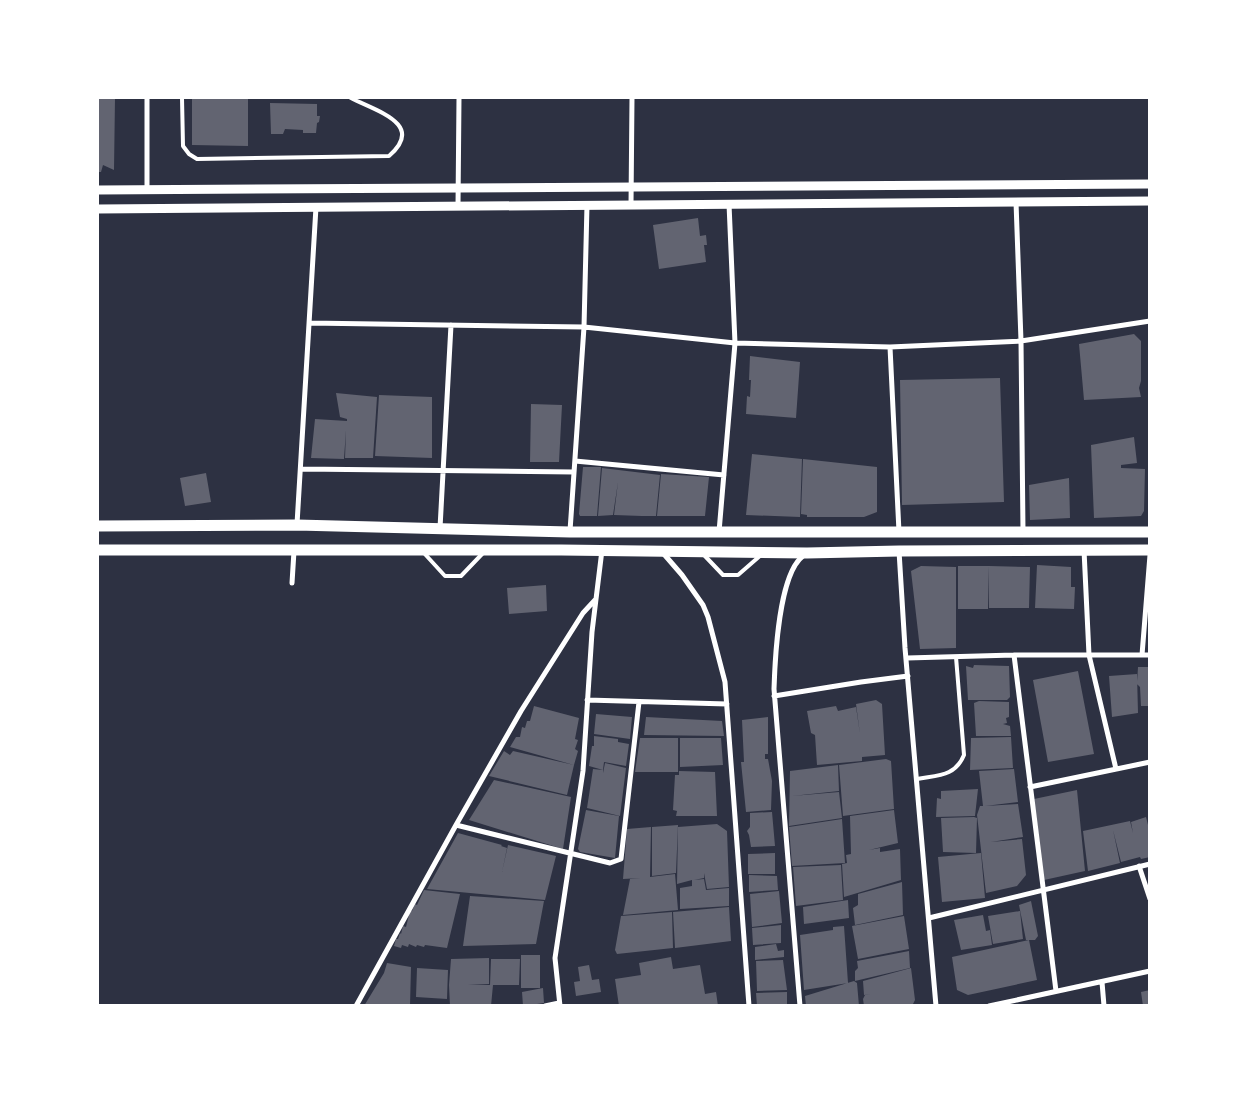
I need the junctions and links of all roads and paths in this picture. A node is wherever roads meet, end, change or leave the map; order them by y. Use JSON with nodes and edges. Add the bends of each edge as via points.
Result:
{"nodes":[{"id":1,"x":148,"y":98,"type":"edge"},
{"id":2,"x":182,"y":98,"type":"edge"},
{"id":3,"x":351,"y":98,"type":"edge"},
{"id":4,"x":459,"y":98,"type":"edge"},
{"id":5,"x":632,"y":98,"type":"edge"},
{"id":6,"x":1150,"y":184,"type":"edge"},
{"id":7,"x":631,"y":187,"type":"junction"},
{"id":8,"x":458,"y":188,"type":"junction"},
{"id":9,"x":98,"y":190,"type":"edge"},
{"id":10,"x":148,"y":190,"type":"junction"},
{"id":11,"x":1150,"y":201,"type":"edge"},
{"id":12,"x":1016,"y":202,"type":"junction"},
{"id":13,"x":729,"y":204,"type":"junction"},
{"id":14,"x":587,"y":205,"type":"junction"},
{"id":15,"x":631,"y":205,"type":"junction"},
{"id":16,"x":458,"y":206,"type":"junction"},
{"id":17,"x":316,"y":208,"type":"junction"},
{"id":18,"x":98,"y":209,"type":"edge"},
{"id":19,"x":1150,"y":321,"type":"edge"},
{"id":20,"x":309,"y":323,"type":"junction"},
{"id":21,"x":451,"y":325,"type":"junction"},
{"id":22,"x":584,"y":327,"type":"junction"},
{"id":23,"x":1021,"y":340,"type":"junction"},
{"id":24,"x":735,"y":343,"type":"junction"},
{"id":25,"x":890,"y":347,"type":"junction"},
{"id":26,"x":575,"y":460,"type":"junction"},
{"id":27,"x":300,"y":469,"type":"junction"},
{"id":28,"x":443,"y":470,"type":"junction"},
{"id":29,"x":574,"y":472,"type":"junction"},
{"id":30,"x":724,"y":475,"type":"junction"},
{"id":31,"x":297,"y":525,"type":"junction"},
{"id":32,"x":98,"y":526,"type":"edge"},
{"id":33,"x":442,"y":529,"type":"junction"},
{"id":34,"x":570,"y":532,"type":"junction"},
{"id":35,"x":719,"y":532,"type":"junction"},
{"id":36,"x":899,"y":532,"type":"junction"},
{"id":37,"x":1023,"y":532,"type":"junction"},
{"id":38,"x":1150,"y":532,"type":"edge"},
{"id":39,"x":98,"y":550,"type":"edge"},
{"id":40,"x":294,"y":550,"type":"junction"},
{"id":41,"x":422,"y":550,"type":"junction"},
{"id":42,"x":443,"y":550,"type":"junction"},
{"id":43,"x":485,"y":550,"type":"junction"},
{"id":44,"x":602,"y":550,"type":"junction"},
{"id":45,"x":1084,"y":550,"type":"junction"},
{"id":46,"x":1150,"y":550,"type":"edge"},
{"id":47,"x":661,"y":551,"type":"junction"},
{"id":48,"x":701,"y":551,"type":"junction"},
{"id":49,"x":900,"y":551,"type":"junction"},
{"id":50,"x":765,"y":552,"type":"junction"},
{"id":51,"x":807,"y":553,"type":"junction"},
{"id":52,"x":1150,"y":555,"type":"edge"},
{"id":53,"x":292,"y":583,"type":"dead end"},
{"id":54,"x":595,"y":600,"type":"junction"},
{"id":55,"x":1014,"y":655,"type":"junction"},
{"id":56,"x":1089,"y":655,"type":"junction"},
{"id":57,"x":1142,"y":655,"type":"junction"},
{"id":58,"x":1150,"y":655,"type":"edge"},
{"id":59,"x":956,"y":657,"type":"junction"},
{"id":60,"x":907,"y":658,"type":"junction"},
{"id":61,"x":908,"y":676,"type":"junction"},
{"id":62,"x":774,"y":696,"type":"junction"},
{"id":63,"x":587,"y":700,"type":"junction"},
{"id":64,"x":640,"y":702,"type":"junction"},
{"id":65,"x":727,"y":704,"type":"junction"},
{"id":66,"x":1150,"y":762,"type":"edge"},
{"id":67,"x":1116,"y":769,"type":"junction"},
{"id":68,"x":917,"y":779,"type":"junction"},
{"id":69,"x":1030,"y":788,"type":"junction"},
{"id":70,"x":456,"y":825,"type":"junction"},
{"id":71,"x":570,"y":853,"type":"junction"},
{"id":72,"x":1150,"y":864,"type":"edge"},
{"id":73,"x":1139,"y":866,"type":"junction"},
{"id":74,"x":1043,"y":889,"type":"junction"},
{"id":75,"x":1150,"y":898,"type":"edge"},
{"id":76,"x":929,"y":918,"type":"junction"},
{"id":77,"x":1150,"y":971,"type":"edge"},
{"id":78,"x":1102,"y":982,"type":"junction"},
{"id":79,"x":1056,"y":991,"type":"junction"},
{"id":80,"x":559,"y":1004,"type":"edge"},
{"id":81,"x":356,"y":1006,"type":"edge"},
{"id":82,"x":545,"y":1006,"type":"edge"},
{"id":83,"x":749,"y":1006,"type":"edge"},
{"id":84,"x":800,"y":1006,"type":"edge"},
{"id":85,"x":936,"y":1006,"type":"edge"},
{"id":86,"x":989,"y":1006,"type":"edge"},
{"id":87,"x":1104,"y":1006,"type":"edge"}],
"edges":[{"from":1,"to":10,"type":"street"},
{"from":2,"to":3,"type":"lane","via":[[183,146],[197,159],[388,156],[403,138],[402,128],[395,120]]},
{"from":4,"to":8,"type":"street"},
{"from":5,"to":7,"type":"street"},
{"from":6,"to":7,"type":"street"},
{"from":7,"to":8,"type":"street"},
{"from":7,"to":15,"type":"street"},
{"from":8,"to":10,"type":"street"},
{"from":8,"to":16,"type":"street"},
{"from":9,"to":10,"type":"street"},
{"from":11,"to":12,"type":"street"},
{"from":12,"to":13,"type":"street"},
{"from":12,"to":23,"type":"street"},
{"from":13,"to":15,"type":"street"},
{"from":13,"to":24,"type":"street"},
{"from":14,"to":15,"type":"street"},
{"from":14,"to":16,"type":"street"},
{"from":14,"to":22,"type":"street"},
{"from":16,"to":17,"type":"street"},
{"from":17,"to":18,"type":"street"},
{"from":17,"to":20,"type":"street"},
{"from":19,"to":23,"type":"street"},
{"from":20,"to":21,"type":"street"},
{"from":20,"to":27,"type":"street"},
{"from":21,"to":22,"type":"street"},
{"from":21,"to":28,"type":"street"},
{"from":22,"to":24,"type":"street"},
{"from":22,"to":26,"type":"street"},
{"from":23,"to":25,"type":"street"},
{"from":23,"to":37,"type":"street"},
{"from":24,"to":25,"type":"street"},
{"from":24,"to":30,"type":"street"},
{"from":25,"to":36,"type":"street"},
{"from":26,"to":29,"type":"street"},
{"from":26,"to":30,"type":"street"},
{"from":27,"to":28,"type":"street"},
{"from":27,"to":31,"type":"street"},
{"from":28,"to":29,"type":"street"},
{"from":28,"to":33,"type":"street"},
{"from":29,"to":34,"type":"street"},
{"from":30,"to":35,"type":"street"},
{"from":31,"to":32,"type":"main road"},
{"from":31,"to":33,"type":"main road"},
{"from":33,"to":34,"type":"main road"},
{"from":33,"to":42,"type":"main road"},
{"from":34,"to":35,"type":"main road"},
{"from":35,"to":36,"type":"main road"},
{"from":36,"to":37,"type":"main road"},
{"from":37,"to":38,"type":"main road"},
{"from":39,"to":40,"type":"main road"},
{"from":40,"to":41,"type":"main road"},
{"from":40,"to":53,"type":"street"},
{"from":41,"to":42,"type":"main road"},
{"from":41,"to":43,"type":"lane","via":[[445,576],[461,576]]},
{"from":42,"to":43,"type":"main road"},
{"from":43,"to":44,"type":"main road"},
{"from":44,"to":47,"type":"main road"},
{"from":44,"to":54,"type":"street"},
{"from":45,"to":46,"type":"main road"},
{"from":45,"to":49,"type":"main road"},
{"from":45,"to":56,"type":"street"},
{"from":47,"to":48,"type":"main road"},
{"from":47,"to":65,"type":"street","via":[[703,605],[725,682]]},
{"from":48,"to":50,"type":"main road"},
{"from":48,"to":50,"type":"lane","via":[[723,576],[738,575]]},
{"from":49,"to":51,"type":"main road"},
{"from":49,"to":60,"type":"street"},
{"from":50,"to":51,"type":"main road"},
{"from":51,"to":62,"type":"street","via":[[797,561],[784,596],[775,660]]},
{"from":52,"to":57,"type":"street"},
{"from":54,"to":63,"type":"street"},
{"from":54,"to":70,"type":"street","via":[[583,613],[521,712]]},
{"from":55,"to":56,"type":"street"},
{"from":55,"to":59,"type":"street"},
{"from":55,"to":69,"type":"street"},
{"from":56,"to":57,"type":"street"},
{"from":56,"to":67,"type":"street"},
{"from":57,"to":58,"type":"street"},
{"from":59,"to":60,"type":"street"},
{"from":59,"to":68,"type":"lane","via":[[964,755],[952,772]]},
{"from":60,"to":61,"type":"street"},
{"from":61,"to":62,"type":"street"},
{"from":61,"to":68,"type":"street"},
{"from":62,"to":84,"type":"street"},
{"from":63,"to":64,"type":"street"},
{"from":63,"to":71,"type":"street","via":[[584,771]]},
{"from":64,"to":65,"type":"street"},
{"from":64,"to":71,"type":"street","via":[[621,859],[610,863]]},
{"from":65,"to":83,"type":"street"},
{"from":66,"to":67,"type":"street"},
{"from":67,"to":69,"type":"street"},
{"from":68,"to":76,"type":"street"},
{"from":69,"to":74,"type":"street"},
{"from":70,"to":71,"type":"street"},
{"from":70,"to":81,"type":"street"},
{"from":71,"to":80,"type":"street","via":[[555,958]]},
{"from":72,"to":73,"type":"street"},
{"from":73,"to":74,"type":"street"},
{"from":73,"to":75,"type":"street"},
{"from":74,"to":76,"type":"street"},
{"from":74,"to":79,"type":"street"},
{"from":76,"to":85,"type":"street"},
{"from":77,"to":78,"type":"street"},
{"from":78,"to":79,"type":"street"},
{"from":78,"to":87,"type":"street"},
{"from":79,"to":86,"type":"street"},
{"from":80,"to":82,"type":"street"}]}
